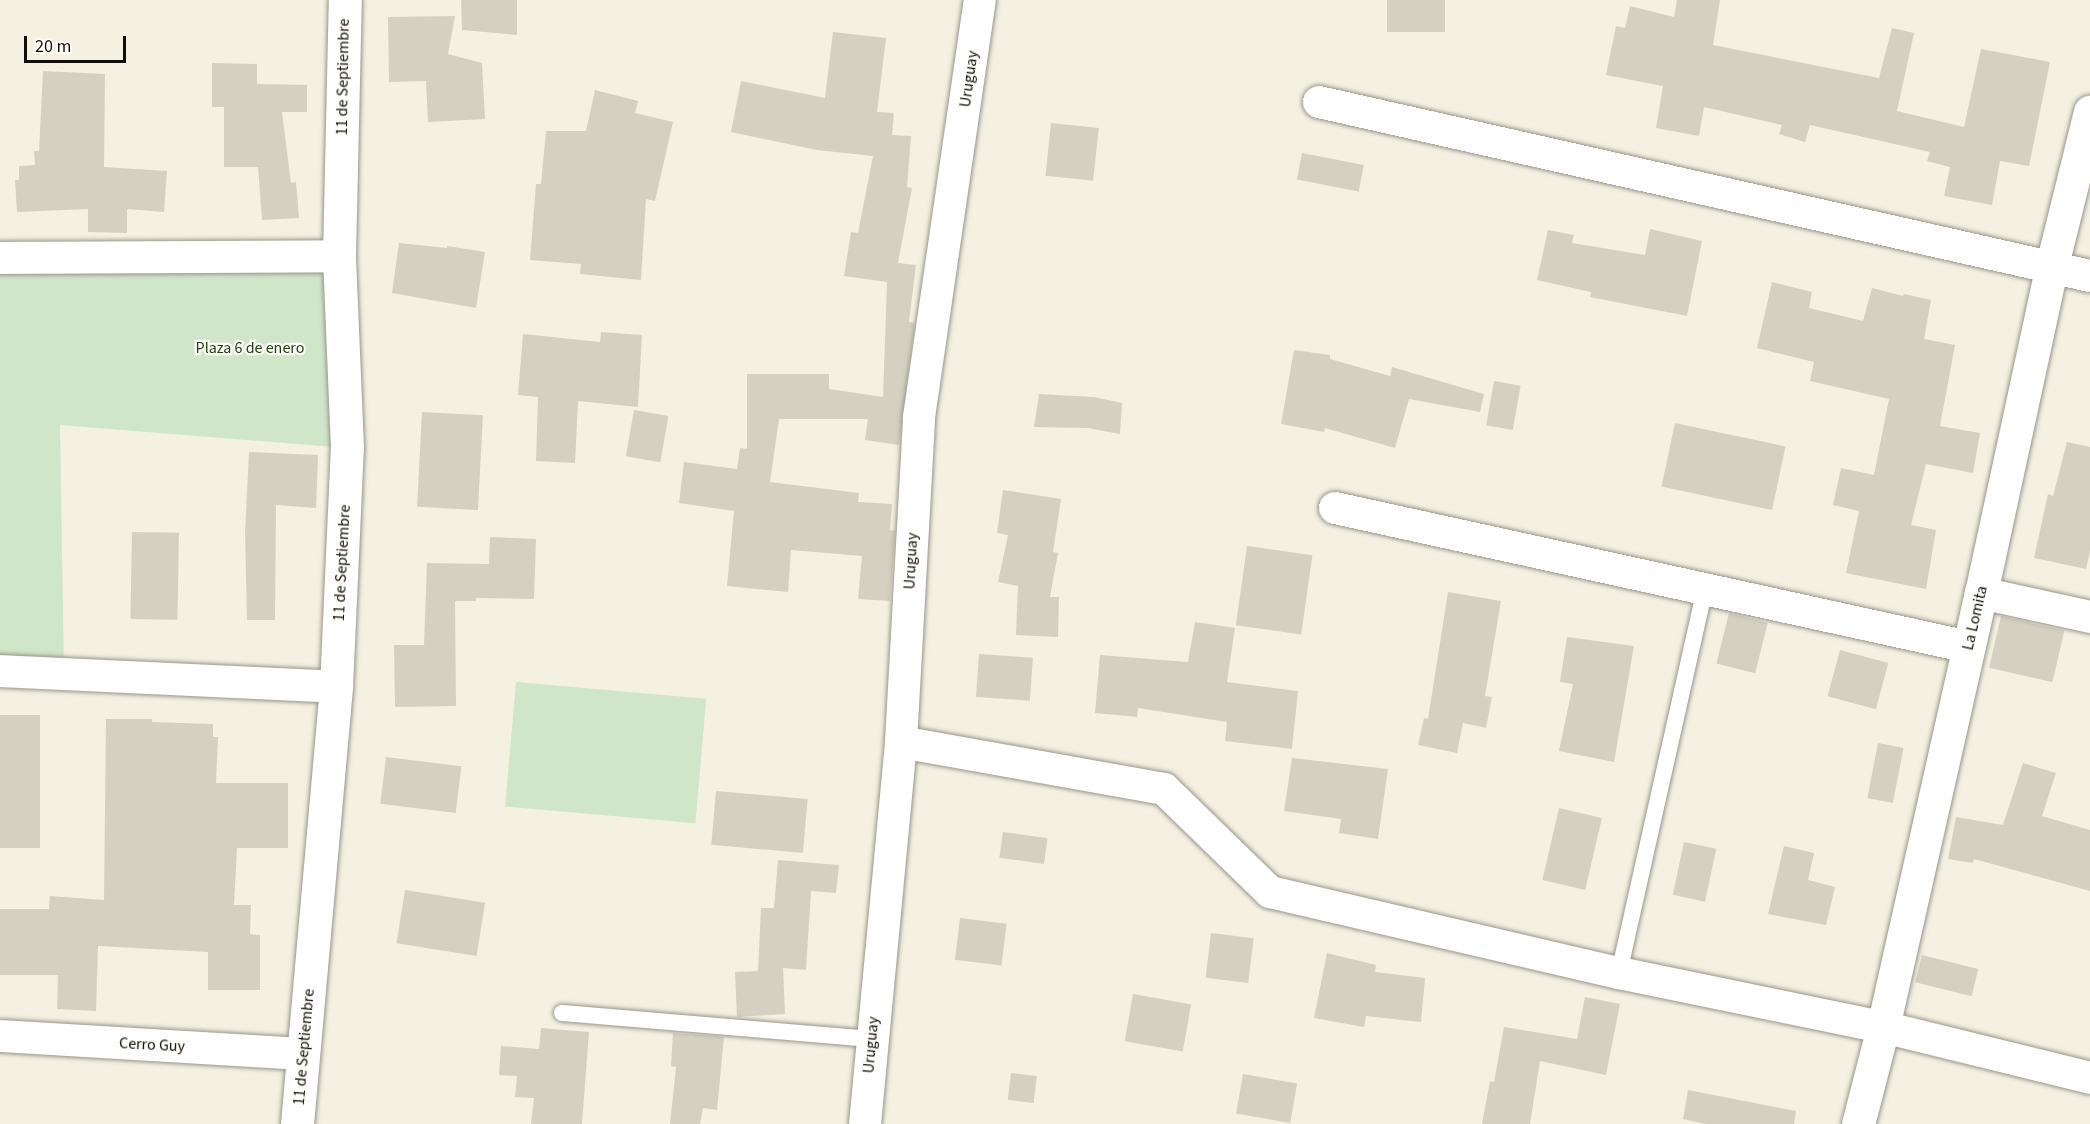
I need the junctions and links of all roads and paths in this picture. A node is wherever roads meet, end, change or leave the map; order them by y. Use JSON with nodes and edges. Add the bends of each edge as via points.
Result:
{"nodes":[{"id":1,"x":345,"y":0,"type":"edge"},
{"id":2,"x":980,"y":0,"type":"edge"},
{"id":3,"x":1319,"y":102,"type":"dead end"},
{"id":4,"x":2090,"y":112,"type":"edge"},
{"id":5,"x":339,"y":256,"type":"junction"},
{"id":6,"x":0,"y":258,"type":"edge"},
{"id":7,"x":2052,"y":265,"type":"junction"},
{"id":8,"x":2090,"y":276,"type":"edge"},
{"id":9,"x":1335,"y":508,"type":"dead end"},
{"id":10,"x":1706,"y":588,"type":"junction"},
{"id":11,"x":1981,"y":593,"type":"junction"},
{"id":12,"x":2090,"y":617,"type":"edge"},
{"id":13,"x":1969,"y":646,"type":"junction"},
{"id":14,"x":0,"y":671,"type":"edge"},
{"id":15,"x":336,"y":687,"type":"junction"},
{"id":16,"x":901,"y":742,"type":"junction"},
{"id":17,"x":1619,"y":973,"type":"junction"},
{"id":18,"x":562,"y":1013,"type":"dead end"},
{"id":19,"x":1883,"y":1027,"type":"junction"},
{"id":20,"x":0,"y":1036,"type":"edge"},
{"id":21,"x":872,"y":1039,"type":"junction"},
{"id":22,"x":303,"y":1054,"type":"junction"},
{"id":23,"x":2090,"y":1078,"type":"edge"},
{"id":24,"x":297,"y":1124,"type":"edge"},
{"id":25,"x":865,"y":1124,"type":"edge"},
{"id":26,"x":1858,"y":1124,"type":"edge"}],
"edges":[{"from":1,"to":5,"type":"main road","name":"11 de Septiembre"},
{"from":2,"to":16,"type":"street","name":"Uruguay","via":[[920,417]]},
{"from":3,"to":7,"type":"street"},
{"from":4,"to":7,"type":"main road","name":"La Lomita"},
{"from":5,"to":6,"type":"street"},
{"from":5,"to":15,"type":"main road","name":"11 de Septiembre","via":[[347,448]]},
{"from":7,"to":8,"type":"street"},
{"from":7,"to":11,"type":"main road","name":"La Lomita"},
{"from":9,"to":10,"type":"street"},
{"from":10,"to":13,"type":"street"},
{"from":10,"to":17,"type":"lane"},
{"from":11,"to":12,"type":"street"},
{"from":11,"to":13,"type":"main road","name":"La Lomita"},
{"from":13,"to":19,"type":"main road","name":"La Lomita"},
{"from":14,"to":15,"type":"street"},
{"from":15,"to":22,"type":"main road","name":"11 de Septiembre"},
{"from":16,"to":17,"type":"street","via":[[1164,789],[1270,892]]},
{"from":16,"to":21,"type":"street","name":"Uruguay"},
{"from":17,"to":19,"type":"street"},
{"from":18,"to":21,"type":"lane"},
{"from":19,"to":23,"type":"street"},
{"from":19,"to":26,"type":"main road","name":"La Lomita"},
{"from":20,"to":22,"type":"street","name":"Cerro Guy"},
{"from":21,"to":25,"type":"street","name":"Uruguay"},
{"from":22,"to":24,"type":"main road","name":"11 de Septiembre"}]}
